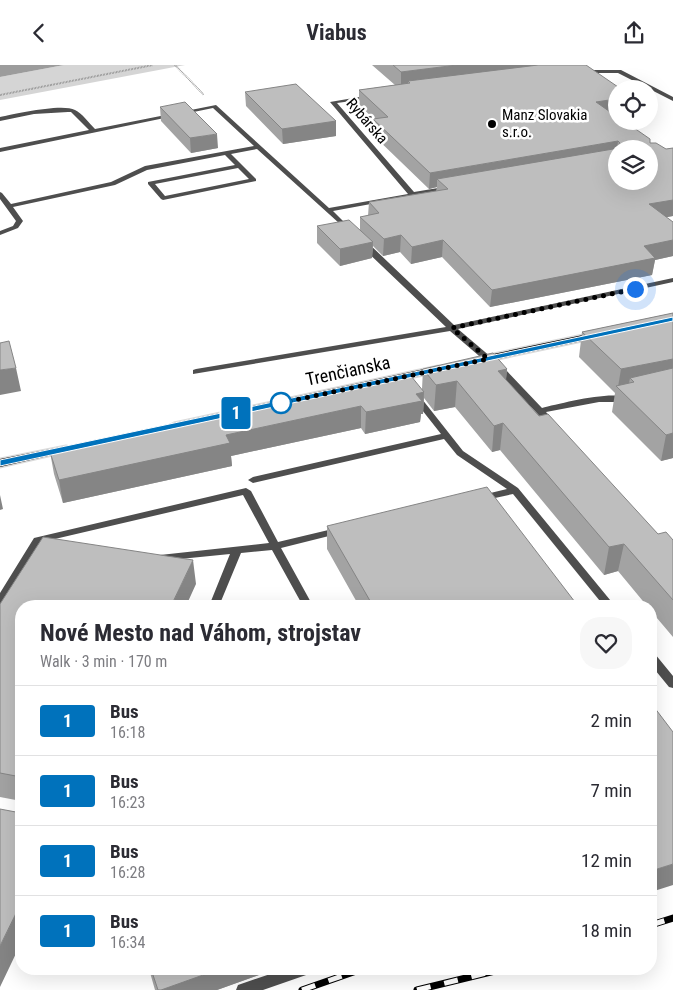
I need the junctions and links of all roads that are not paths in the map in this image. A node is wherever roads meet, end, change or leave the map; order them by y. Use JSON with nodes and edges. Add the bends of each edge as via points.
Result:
{"nodes":[{"id":1,"x":572,"y":72,"type":"edge"},
{"id":2,"x":380,"y":96,"type":"edge"},
{"id":3,"x":673,"y":99,"type":"edge"},
{"id":4,"x":0,"y":119,"type":"edge"},
{"id":5,"x":94,"y":131,"type":"junction"},
{"id":6,"x":259,"y":147,"type":"junction"},
{"id":7,"x":0,"y":150,"type":"edge"},
{"id":8,"x":226,"y":153,"type":"junction"},
{"id":9,"x":239,"y":166,"type":"junction"},
{"id":10,"x":461,"y":186,"type":"edge"},
{"id":11,"x":0,"y":194,"type":"edge"},
{"id":12,"x":412,"y":194,"type":"junction"},
{"id":13,"x":9,"y":206,"type":"junction"},
{"id":14,"x":328,"y":210,"type":"junction"},
{"id":15,"x":0,"y":233,"type":"edge"},
{"id":16,"x":673,"y":280,"type":"edge"},
{"id":17,"x":452,"y":328,"type":"junction"},
{"id":18,"x":605,"y":333,"type":"edge"},
{"id":19,"x":488,"y":359,"type":"junction"},
{"id":20,"x":468,"y":363,"type":"edge"},
{"id":21,"x":449,"y":367,"type":"edge"},
{"id":22,"x":196,"y":371,"type":"dead end"},
{"id":23,"x":400,"y":377,"type":"junction"},
{"id":24,"x":638,"y":396,"type":"edge"},
{"id":25,"x":540,"y":411,"type":"junction"},
{"id":26,"x":162,"y":428,"type":"edge"},
{"id":27,"x":559,"y":432,"type":"edge"},
{"id":28,"x":446,"y":436,"type":"junction"},
{"id":29,"x":76,"y":447,"type":"edge"},
{"id":30,"x":0,"y":463,"type":"edge"},
{"id":31,"x":253,"y":480,"type":"dead end"},
{"id":32,"x":515,"y":490,"type":"junction"},
{"id":33,"x":467,"y":501,"type":"edge"},
{"id":34,"x":352,"y":528,"type":"edge"},
{"id":35,"x":275,"y":545,"type":"junction"},
{"id":36,"x":237,"y":550,"type":"junction"},
{"id":37,"x":152,"y":559,"type":"edge"},
{"id":38,"x":216,"y":600,"type":"edge"},
{"id":39,"x":305,"y":600,"type":"edge"},
{"id":40,"x":605,"y":600,"type":"edge"},
{"id":41,"x":0,"y":602,"type":"edge"},
{"id":42,"x":657,"y":664,"type":"edge"},
{"id":43,"x":673,"y":684,"type":"edge"},
{"id":44,"x":287,"y":975,"type":"edge"},
{"id":45,"x":243,"y":990,"type":"edge"}],
"edges":[{"from":1,"to":3,"type":"lane","via":[[619,71]]},
{"from":2,"to":12,"type":"lane","name":"Rybárska","via":[[333,102]]},
{"from":4,"to":5,"type":"lane","via":[[68,110]]},
{"from":5,"to":6,"type":"lane","via":[[214,106]]},
{"from":5,"to":7,"type":"lane"},
{"from":6,"to":8,"type":"lane"},
{"from":6,"to":14,"type":"lane"},
{"from":8,"to":9,"type":"lane"},
{"from":8,"to":13,"type":"lane","via":[[145,168],[113,184]]},
{"from":9,"to":9,"type":"lane","via":[[254,180],[163,198],[150,183]]},
{"from":10,"to":12,"type":"lane"},
{"from":11,"to":13,"type":"lane"},
{"from":12,"to":14,"type":"lane"},
{"from":13,"to":15,"type":"lane","via":[[20,224]]},
{"from":14,"to":17,"type":"lane"},
{"from":16,"to":17,"type":"lane"},
{"from":17,"to":19,"type":"lane"},
{"from":17,"to":22,"type":"lane"},
{"from":18,"to":19,"type":"main road"},
{"from":19,"to":20,"type":"main road"},
{"from":19,"to":25,"type":"lane"},
{"from":21,"to":23,"type":"main road","name":"Trenčianska"},
{"from":23,"to":26,"type":"main road","name":"Trenčianska"},
{"from":23,"to":28,"type":"lane"},
{"from":24,"to":25,"type":"lane","via":[[620,400],[599,399]]},
{"from":25,"to":27,"type":"lane"},
{"from":28,"to":31,"type":"lane"},
{"from":28,"to":32,"type":"lane","via":[[460,453]]},
{"from":29,"to":30,"type":"main road"},
{"from":32,"to":33,"type":"lane"},
{"from":32,"to":40,"type":"lane"},
{"from":34,"to":35,"type":"lane"},
{"from":35,"to":36,"type":"lane"},
{"from":35,"to":39,"type":"lane"},
{"from":35,"to":41,"type":"lane","via":[[246,491],[38,540]]},
{"from":36,"to":37,"type":"lane"},
{"from":36,"to":38,"type":"lane"},
{"from":42,"to":43,"type":"lane"},
{"from":44,"to":45,"type":"lane"}]}
